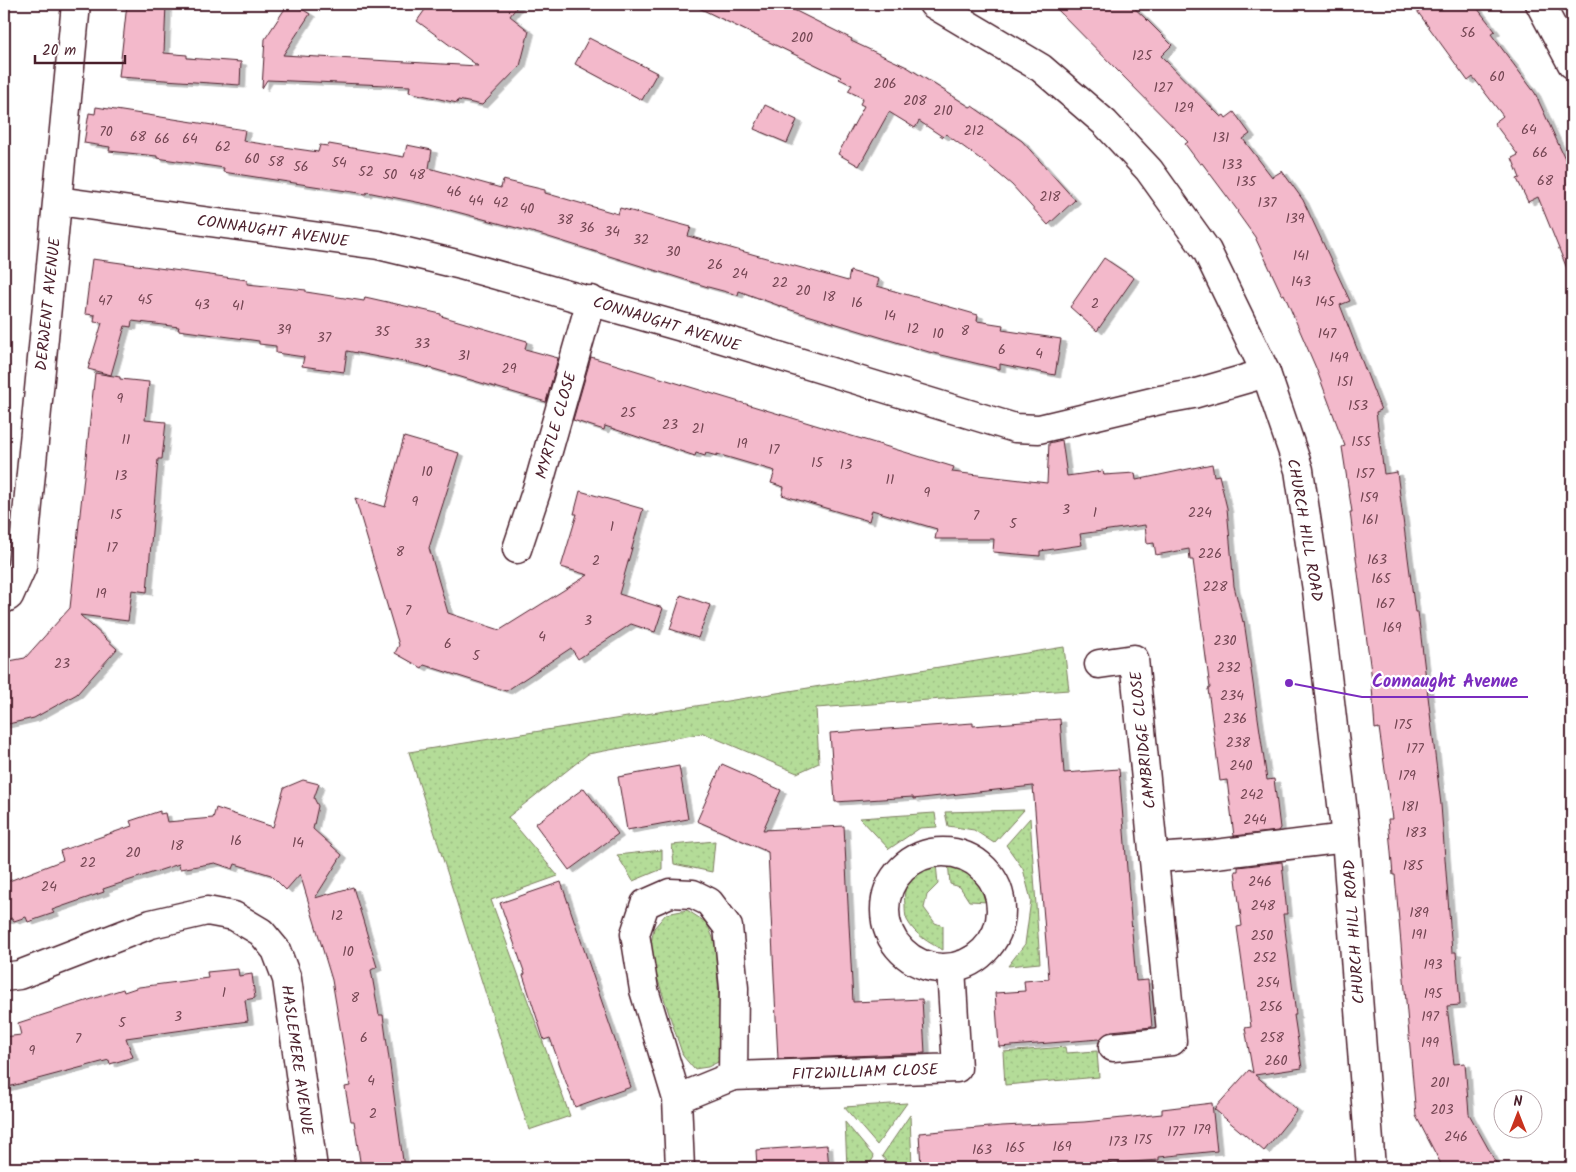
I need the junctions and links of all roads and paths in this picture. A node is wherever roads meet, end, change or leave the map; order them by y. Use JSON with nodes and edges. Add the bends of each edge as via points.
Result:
{"nodes":[{"id":1,"x":76,"y":4,"type":"edge"},
{"id":2,"x":933,"y":4,"type":"edge"},
{"id":3,"x":1540,"y":4,"type":"edge"},
{"id":4,"x":1572,"y":64,"type":"edge"},
{"id":5,"x":58,"y":201,"type":"junction"},
{"id":6,"x":591,"y":300,"type":"junction"},
{"id":7,"x":1266,"y":373,"type":"junction"},
{"id":8,"x":517,"y":549,"type":"dead end"},
{"id":9,"x":4,"y":599,"type":"edge"},
{"id":10,"x":1099,"y":664,"type":"dead end"},
{"id":11,"x":1346,"y":838,"type":"junction"},
{"id":12,"x":1154,"y":858,"type":"junction"},
{"id":13,"x":951,"y":968,"type":"junction"},
{"id":14,"x":4,"y":977,"type":"edge"},
{"id":15,"x":1112,"y":1047,"type":"dead end"},
{"id":16,"x":733,"y":1076,"type":"junction"},
{"id":17,"x":677,"y":1100,"type":"junction"},
{"id":18,"x":313,"y":1168,"type":"edge"},
{"id":19,"x":680,"y":1168,"type":"edge"},
{"id":20,"x":1371,"y":1168,"type":"edge"}],
"edges":[{"from":1,"to":5,"type":"street","name":"DERWENT AVENUE"},
{"from":2,"to":7,"type":"street","name":"CHURCH HILL ROAD","via":[[1041,68],[1105,123],[1149,170],[1207,251]]},
{"from":3,"to":4,"type":"street"},
{"from":5,"to":6,"type":"street","name":"CONNAUGHT AVENUE","via":[[378,245]]},
{"from":5,"to":9,"type":"street","name":"DERWENT AVENUE","via":[[22,567],[9,596]]},
{"from":6,"to":7,"type":"street","name":"CONNAUGHT AVENUE","via":[[1015,428],[1039,429],[1193,394]]},
{"from":6,"to":8,"type":"street","name":"MYRTLE CLOSE"},
{"from":7,"to":11,"type":"street","name":"CHURCH HILL ROAD","via":[[1299,470],[1320,608]]},
{"from":10,"to":12,"type":"street","name":"CAMBRIDGE CLOSE","via":[[1134,659]]},
{"from":11,"to":12,"type":"street"},
{"from":11,"to":20,"type":"street","name":"CHURCH HILL ROAD"},
{"from":12,"to":15,"type":"street","name":"CAMBRIDGE CLOSE","via":[[1172,1041]]},
{"from":13,"to":13,"type":"street","via":[[970,961],[993,939],[1001,916],[1000,896],[991,876],[979,863],[963,855],[932,852],[913,860],[900,871],[889,888],[886,923],[894,942],[916,961],[935,968]]},
{"from":13,"to":16,"type":"street","name":"FITZWILLIAM CLOSE","via":[[957,1068]]},
{"from":14,"to":18,"type":"street","name":"HASLEMERE AVENUE","via":[[20,975],[151,924],[207,911],[234,916],[261,932],[276,950],[287,979]]},
{"from":16,"to":17,"type":"street"},
{"from":16,"to":17,"type":"street","via":[[734,988],[728,927],[708,902],[693,894],[670,893],[645,904],[634,934],[644,990]]},
{"from":17,"to":19,"type":"street"}]}
